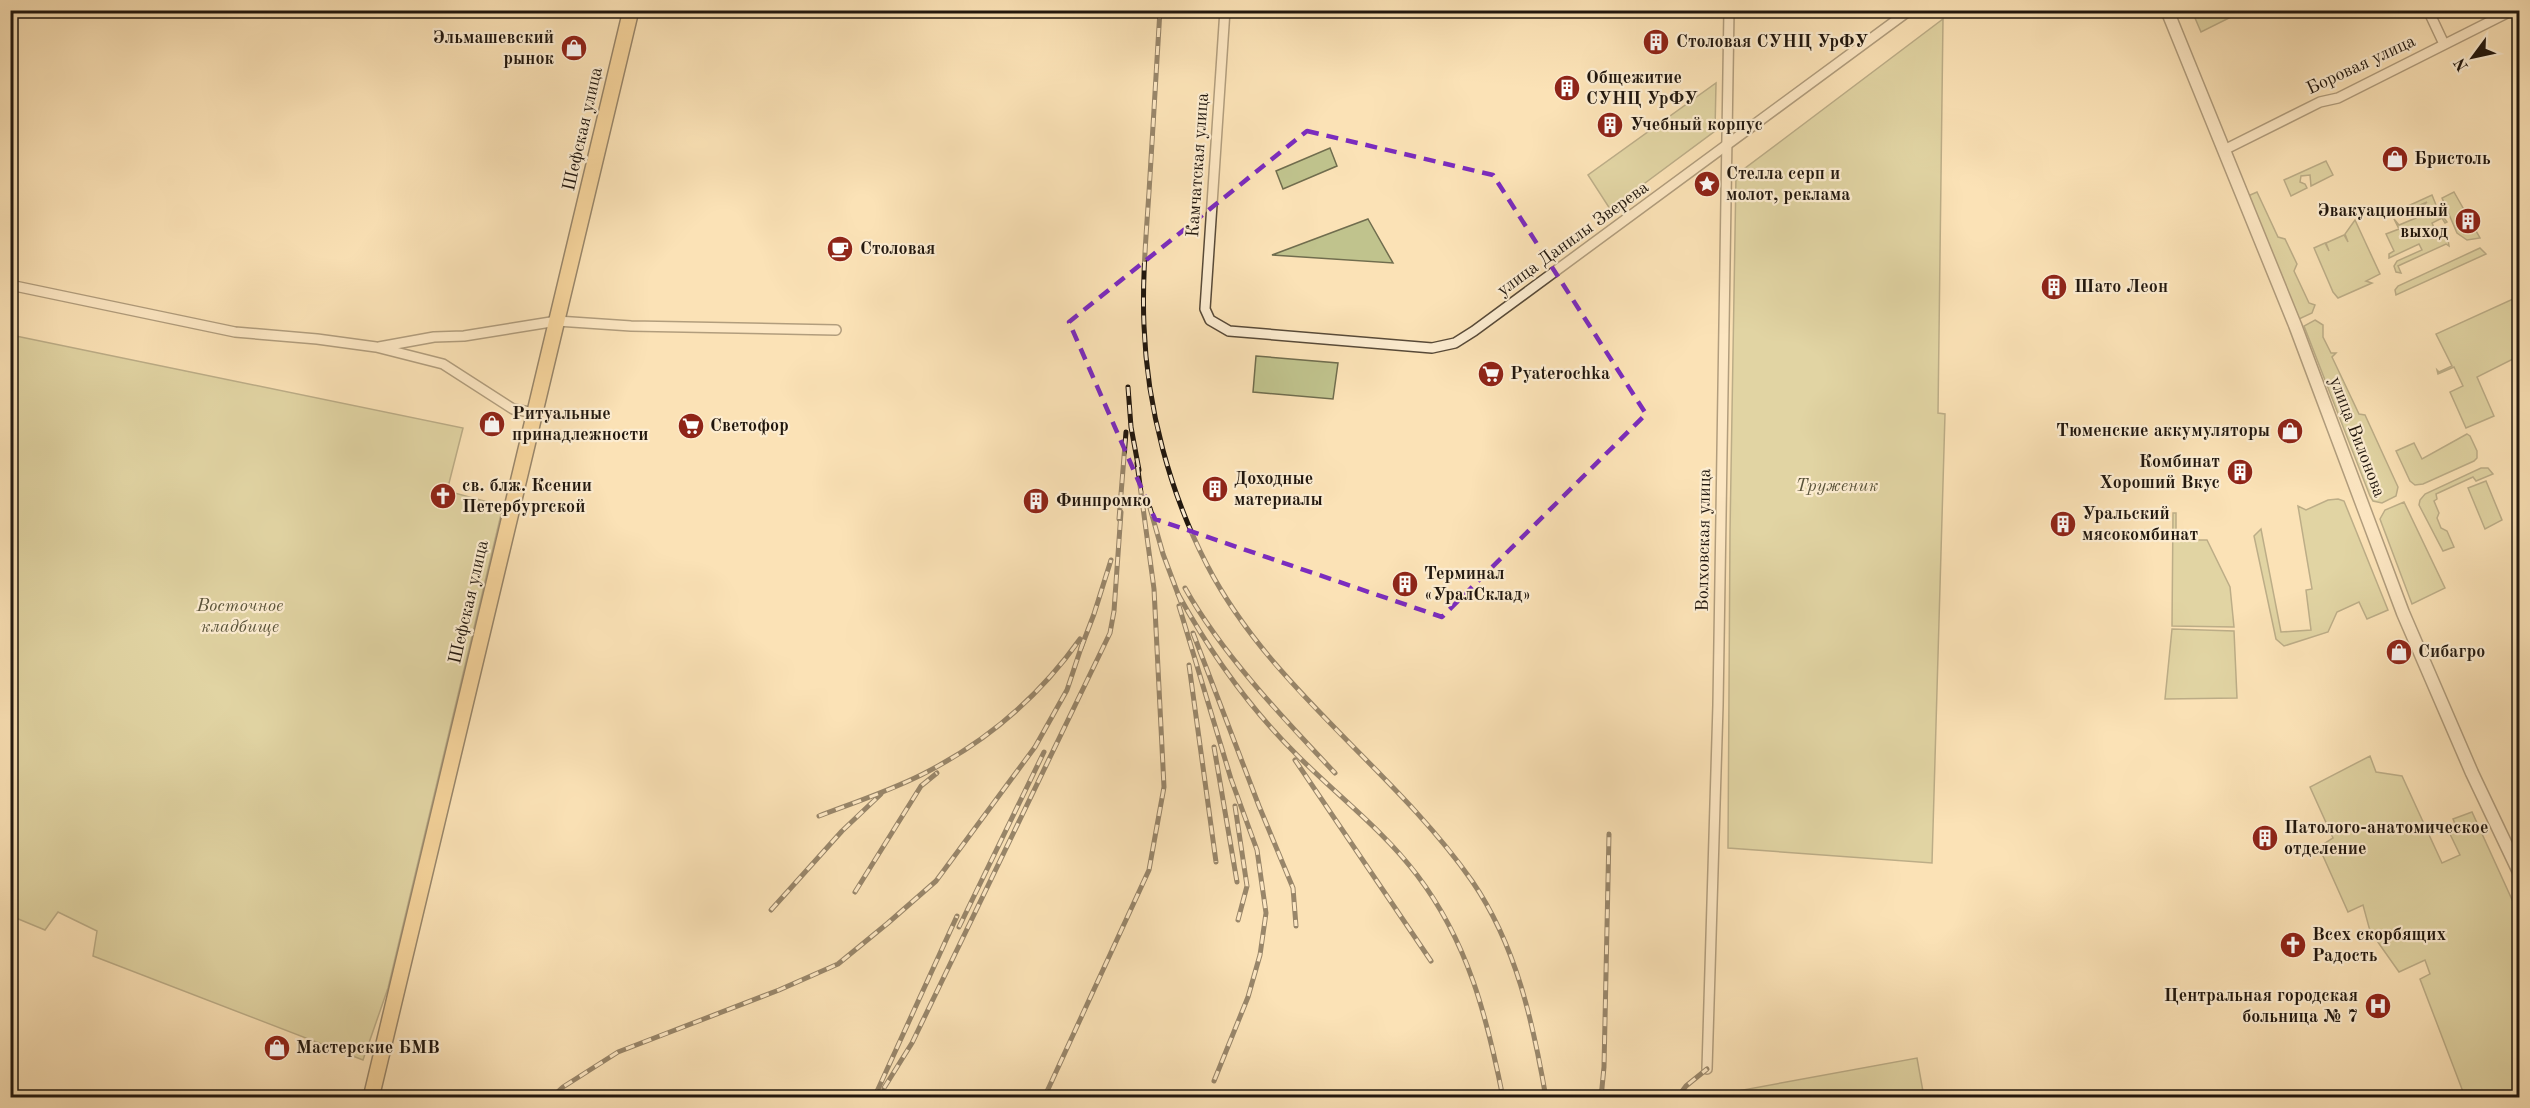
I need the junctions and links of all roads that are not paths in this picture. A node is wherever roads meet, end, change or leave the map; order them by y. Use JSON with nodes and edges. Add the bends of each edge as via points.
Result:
{"nodes":[{"id":1,"x":631,"y":10,"type":"edge"},
{"id":2,"x":1225,"y":10,"type":"edge"},
{"id":3,"x":1729,"y":10,"type":"edge"},
{"id":4,"x":1911,"y":10,"type":"edge"},
{"id":5,"x":2167,"y":10,"type":"edge"},
{"id":6,"x":2428,"y":10,"type":"edge"},
{"id":7,"x":2513,"y":10,"type":"edge"},
{"id":8,"x":2444,"y":44,"type":"junction"},
{"id":9,"x":1728,"y":146,"type":"junction"},
{"id":10,"x":2224,"y":150,"type":"junction"},
{"id":11,"x":10,"y":285,"type":"edge"},
{"id":12,"x":1210,"y":320,"type":"joint"},
{"id":13,"x":557,"y":321,"type":"junction"},
{"id":14,"x":836,"y":330,"type":"dead end"},
{"id":15,"x":376,"y":347,"type":"junction"},
{"id":16,"x":535,"y":413,"type":"junction"},
{"id":17,"x":2520,"y":874,"type":"edge"},
{"id":18,"x":1707,"y":1070,"type":"dead end"},
{"id":19,"x":371,"y":1098,"type":"edge"}],
"edges":[{"from":1,"to":13,"type":"main road","name":"Шефская улица"},
{"from":2,"to":12,"type":"street","name":"Камчатская улица","via":[[1205,309]]},
{"from":3,"to":9,"type":"street","name":"Волховская улица"},
{"from":4,"to":9,"type":"street","name":"улица Данилы Зверева"},
{"from":5,"to":10,"type":"street","name":"улица Вилонова"},
{"from":6,"to":8,"type":"street"},
{"from":7,"to":8,"type":"street","name":"Боровая улица"},
{"from":8,"to":10,"type":"street","name":"Боровая улица"},
{"from":9,"to":12,"type":"street","name":"улица Данилы Зверева","via":[[1483,325],[1448,345],[1421,347],[1229,331]]},
{"from":9,"to":18,"type":"street","name":"Волховская улица"},
{"from":10,"to":17,"type":"street","name":"улица Вилонова","via":[[2300,335],[2411,633]]},
{"from":11,"to":15,"type":"street","via":[[236,333]]},
{"from":13,"to":14,"type":"street"},
{"from":13,"to":15,"type":"street"},
{"from":13,"to":16,"type":"main road","name":"Шефская улица"},
{"from":15,"to":16,"type":"street","via":[[443,364],[513,409]]},
{"from":16,"to":19,"type":"main road","name":"Шефская улица"}]}
